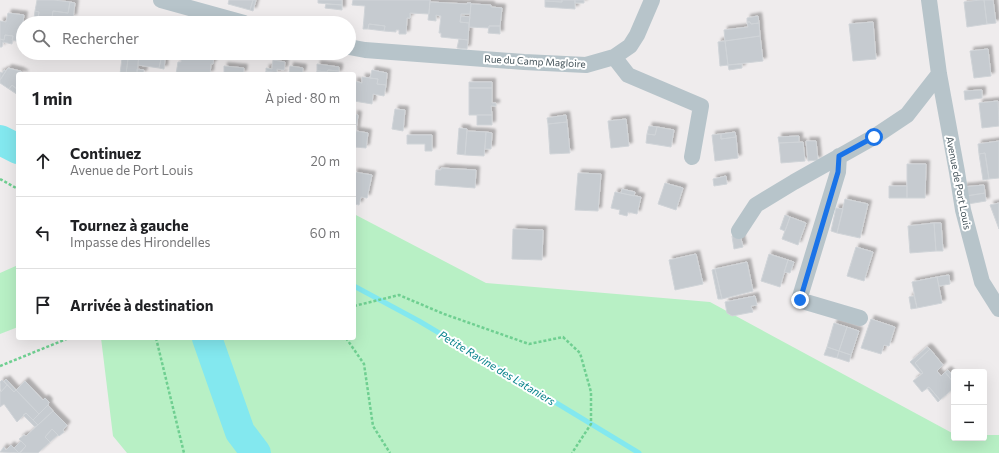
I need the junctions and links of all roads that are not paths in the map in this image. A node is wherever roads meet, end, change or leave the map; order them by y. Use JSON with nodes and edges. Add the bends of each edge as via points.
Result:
{"nodes":[{"id":1,"x":161,"y":0,"type":"edge"},
{"id":2,"x":652,"y":0,"type":"edge"},
{"id":3,"x":929,"y":0,"type":"edge"},
{"id":4,"x":219,"y":16,"type":"edge"},
{"id":5,"x":356,"y":48,"type":"edge"},
{"id":6,"x":614,"y":57,"type":"junction"},
{"id":7,"x":939,"y":74,"type":"junction"},
{"id":8,"x":839,"y":156,"type":"junction"},
{"id":9,"x":692,"y":157,"type":"dead end"},
{"id":10,"x":739,"y":231,"type":"dead end"},
{"id":11,"x":999,"y":310,"type":"edge"},
{"id":12,"x":860,"y":318,"type":"dead end"}],
"edges":[{"from":1,"to":4,"type":"street"},
{"from":2,"to":6,"type":"street","name":"Rue du Camp Magloire","via":[[630,46]]},
{"from":3,"to":7,"type":"street","name":"Avenue de Port Louis"},
{"from":5,"to":6,"type":"street","name":"Rue du Camp Magloire","via":[[586,65]]},
{"from":6,"to":9,"type":"street","via":[[628,75],[701,106]]},
{"from":7,"to":8,"type":"street","via":[[907,115]]},
{"from":7,"to":11,"type":"street","name":"Avenue de Port Louis","via":[[963,210],[982,282]]},
{"from":8,"to":10,"type":"street","via":[[756,205]]},
{"from":8,"to":12,"type":"street","via":[[838,172],[800,300]]}]}
